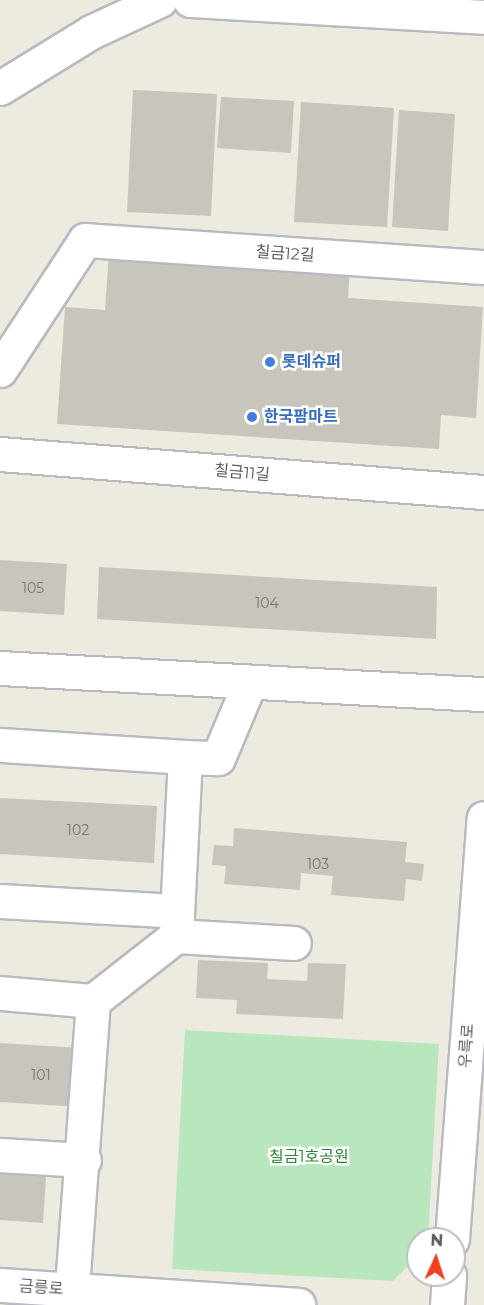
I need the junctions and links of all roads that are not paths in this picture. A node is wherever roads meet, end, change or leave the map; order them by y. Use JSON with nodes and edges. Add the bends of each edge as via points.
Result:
{"nodes":[{"id":1,"x":160,"y":0,"type":"edge"},
{"id":2,"x":190,"y":0,"type":"edge"},
{"id":3,"x":484,"y":17,"type":"edge"},
{"id":4,"x":0,"y":88,"type":"edge"},
{"id":5,"x":484,"y":267,"type":"edge"},
{"id":6,"x":0,"y":370,"type":"edge"},
{"id":7,"x":0,"y":454,"type":"edge"},
{"id":8,"x":484,"y":492,"type":"edge"},
{"id":9,"x":0,"y":668,"type":"edge"},
{"id":10,"x":250,"y":682,"type":"junction"},
{"id":11,"x":484,"y":694,"type":"edge"},
{"id":12,"x":0,"y":745,"type":"edge"},
{"id":13,"x":185,"y":757,"type":"junction"},
{"id":14,"x":484,"y":818,"type":"edge"},
{"id":15,"x":0,"y":901,"type":"edge"},
{"id":16,"x":177,"y":924,"type":"junction"},
{"id":17,"x":294,"y":943,"type":"dead end"},
{"id":18,"x":0,"y":993,"type":"edge"},
{"id":19,"x":93,"y":1001,"type":"junction"},
{"id":20,"x":0,"y":1155,"type":"edge"},
{"id":21,"x":84,"y":1160,"type":"junction"},
{"id":22,"x":453,"y":1227,"type":"edge"},
{"id":23,"x":0,"y":1285,"type":"edge"},
{"id":24,"x":448,"y":1287,"type":"edge"},
{"id":25,"x":72,"y":1290,"type":"junction"},
{"id":26,"x":298,"y":1305,"type":"edge"},
{"id":27,"x":447,"y":1305,"type":"edge"}],
"edges":[{"from":1,"to":4,"type":"street","via":[[91,32]]},
{"from":2,"to":3,"type":"street"},
{"from":5,"to":6,"type":"street","name":"칠금12길","via":[[86,240]]},
{"from":7,"to":8,"type":"street","name":"칠금11길"},
{"from":9,"to":10,"type":"street"},
{"from":10,"to":11,"type":"street"},
{"from":10,"to":13,"type":"street","via":[[218,758]]},
{"from":12,"to":13,"type":"street"},
{"from":13,"to":16,"type":"street"},
{"from":14,"to":22,"type":"street","name":"우륵로"},
{"from":15,"to":16,"type":"street"},
{"from":16,"to":17,"type":"street"},
{"from":16,"to":19,"type":"street"},
{"from":18,"to":19,"type":"street"},
{"from":19,"to":21,"type":"street"},
{"from":20,"to":21,"type":"street"},
{"from":21,"to":25,"type":"street"},
{"from":23,"to":25,"type":"street","name":"금릉로"},
{"from":24,"to":27,"type":"street"},
{"from":25,"to":26,"type":"street","name":"금릉로"}]}
